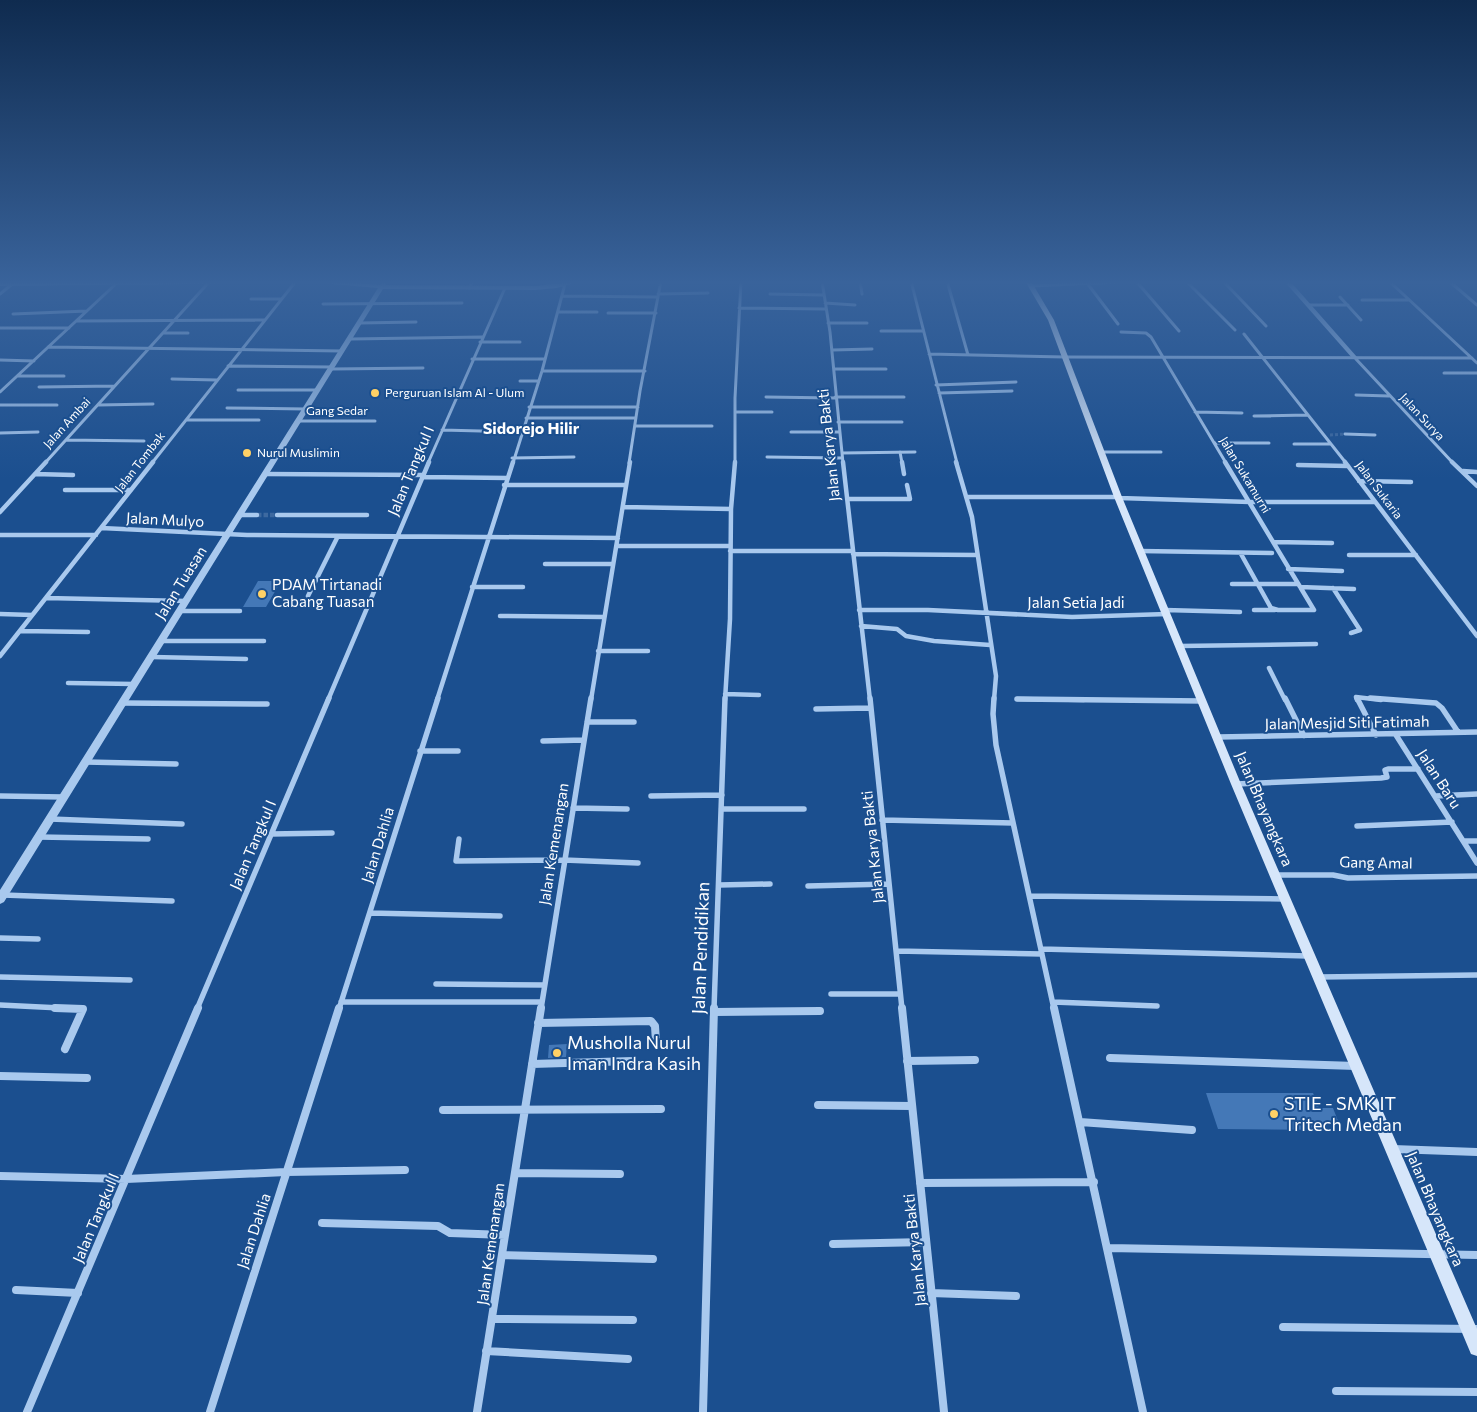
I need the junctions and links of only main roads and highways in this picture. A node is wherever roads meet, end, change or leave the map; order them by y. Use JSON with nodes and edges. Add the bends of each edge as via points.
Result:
{"nodes":[{"id":1,"x":1061,"y":347,"type":"edge"},
{"id":2,"x":1473,"y":1329,"type":"edge"},
{"id":3,"x":1477,"y":1348,"type":"edge"}],
"edges":[{"from":1,"to":2,"type":"main road","name":"Jalan Bhayangkara","via":[[1140,551],[1236,784]]},
{"from":2,"to":3,"type":"main road","name":"Jalan Bhayangkara"}]}
